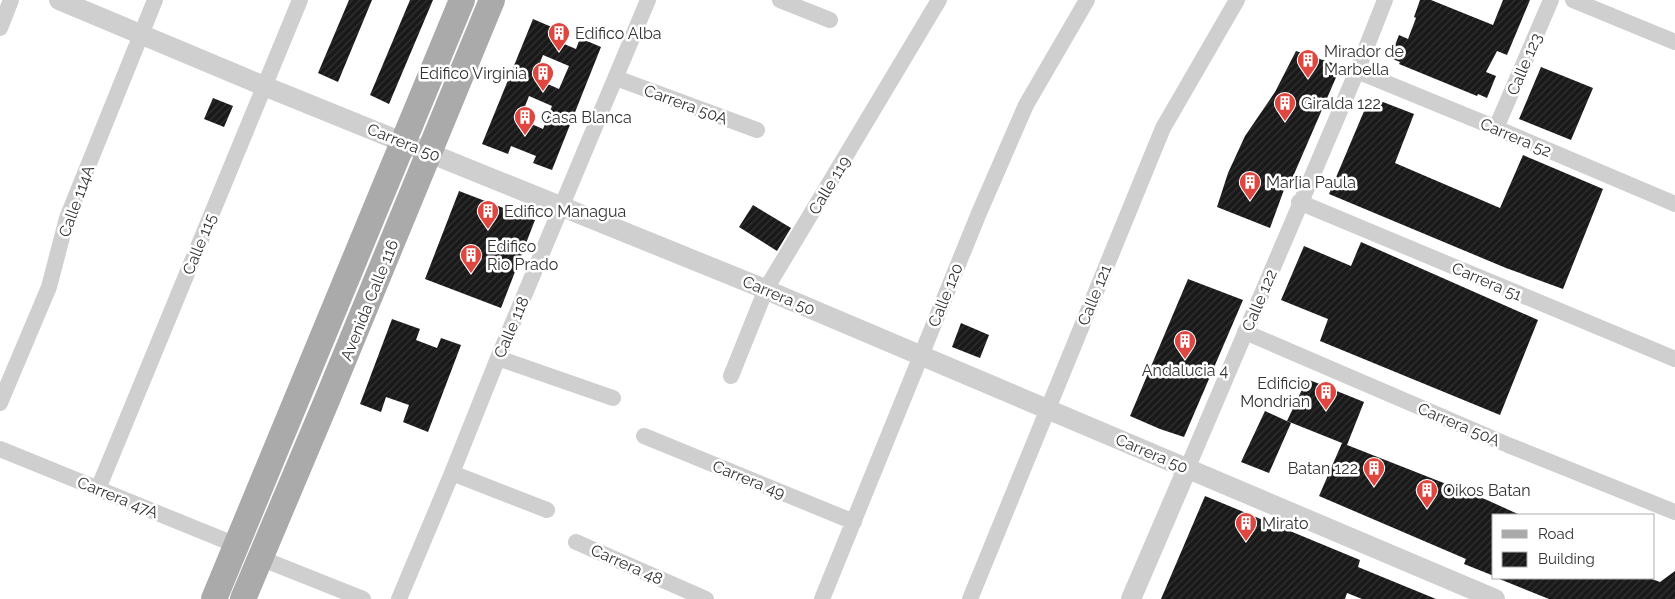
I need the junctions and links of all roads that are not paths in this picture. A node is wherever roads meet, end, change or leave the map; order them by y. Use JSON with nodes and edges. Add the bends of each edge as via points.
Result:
{"nodes":[{"id":1,"x":12,"y":0,"type":"edge"},
{"id":2,"x":59,"y":0,"type":"edge"},
{"id":3,"x":155,"y":0,"type":"edge"},
{"id":4,"x":300,"y":0,"type":"edge"},
{"id":5,"x":462,"y":0,"type":"edge"},
{"id":6,"x":492,"y":0,"type":"edge"},
{"id":7,"x":648,"y":0,"type":"edge"},
{"id":8,"x":780,"y":0,"type":"edge"},
{"id":9,"x":939,"y":0,"type":"edge"},
{"id":10,"x":1087,"y":0,"type":"edge"},
{"id":11,"x":1237,"y":0,"type":"edge"},
{"id":12,"x":1385,"y":0,"type":"edge"},
{"id":13,"x":1551,"y":0,"type":"edge"},
{"id":14,"x":1573,"y":0,"type":"edge"},
{"id":15,"x":830,"y":20,"type":"dead end"},
{"id":16,"x":0,"y":28,"type":"edge"},
{"id":17,"x":142,"y":33,"type":"junction"},
{"id":18,"x":1675,"y":42,"type":"edge"},
{"id":19,"x":1357,"y":71,"type":"junction"},
{"id":20,"x":616,"y":78,"type":"junction"},
{"id":21,"x":264,"y":86,"type":"junction"},
{"id":22,"x":1496,"y":128,"type":"junction"},
{"id":23,"x":757,"y":130,"type":"dead end"},
{"id":24,"x":404,"y":142,"type":"junction"},
{"id":25,"x":429,"y":152,"type":"junction"},
{"id":26,"x":1299,"y":202,"type":"junction"},
{"id":27,"x":1675,"y":204,"type":"edge"},
{"id":28,"x":562,"y":206,"type":"junction"},
{"id":29,"x":766,"y":289,"type":"junction"},
{"id":30,"x":1246,"y":332,"type":"junction"},
{"id":31,"x":920,"y":356,"type":"junction"},
{"id":32,"x":498,"y":358,"type":"junction"},
{"id":33,"x":1675,"y":359,"type":"edge"},
{"id":34,"x":731,"y":376,"type":"dead end"},
{"id":35,"x":613,"y":398,"type":"dead end"},
{"id":36,"x":0,"y":403,"type":"edge"},
{"id":37,"x":1049,"y":409,"type":"junction"},
{"id":38,"x":644,"y":436,"type":"dead end"},
{"id":39,"x":0,"y":449,"type":"edge"},
{"id":40,"x":1187,"y":469,"type":"junction"},
{"id":41,"x":452,"y":473,"type":"junction"},
{"id":42,"x":98,"y":489,"type":"junction"},
{"id":43,"x":547,"y":510,"type":"dead end"},
{"id":44,"x":1675,"y":512,"type":"edge"},
{"id":45,"x":854,"y":522,"type":"junction"},
{"id":46,"x":576,"y":542,"type":"dead end"},
{"id":47,"x":236,"y":545,"type":"junction"},
{"id":48,"x":260,"y":558,"type":"junction"},
{"id":49,"x":214,"y":599,"type":"edge"},
{"id":50,"x":243,"y":599,"type":"edge"},
{"id":51,"x":363,"y":599,"type":"edge"},
{"id":52,"x":399,"y":599,"type":"edge"},
{"id":53,"x":706,"y":599,"type":"edge"},
{"id":54,"x":822,"y":599,"type":"edge"},
{"id":55,"x":970,"y":599,"type":"edge"},
{"id":56,"x":1131,"y":599,"type":"edge"},
{"id":57,"x":1495,"y":599,"type":"edge"}],
"edges":[{"from":1,"to":16,"type":"street"},
{"from":2,"to":17,"type":"street","name":"Carrera 50"},
{"from":3,"to":17,"type":"street","name":"Calle 114A"},
{"from":4,"to":21,"type":"street","name":"Calle 115"},
{"from":5,"to":24,"type":"main road","name":"Avenida Calle 116"},
{"from":6,"to":25,"type":"main road","name":"Avenida Calle 116"},
{"from":7,"to":20,"type":"street","name":"Calle 118"},
{"from":8,"to":15,"type":"street"},
{"from":9,"to":29,"type":"street","name":"Calle 119"},
{"from":10,"to":31,"type":"street","name":"Calle 120","via":[[1026,105]]},
{"from":11,"to":37,"type":"street","name":"Calle 121","via":[[1163,128]]},
{"from":12,"to":19,"type":"street","name":"Calle 122"},
{"from":13,"to":22,"type":"street","name":"Calle 123"},
{"from":14,"to":18,"type":"street"},
{"from":17,"to":21,"type":"street","name":"Carrera 50"},
{"from":17,"to":36,"type":"street","name":"Calle 114A","via":[[67,218],[49,287]]},
{"from":19,"to":22,"type":"street","name":"Carrera 52"},
{"from":19,"to":26,"type":"street","name":"Calle 122"},
{"from":20,"to":23,"type":"street","name":"Carrera 50A"},
{"from":20,"to":28,"type":"street","name":"Calle 118"},
{"from":21,"to":24,"type":"street","name":"Carrera 50"},
{"from":21,"to":42,"type":"street","name":"Calle 115"},
{"from":22,"to":27,"type":"street","name":"Carrera 52"},
{"from":24,"to":25,"type":"street","name":"Carrera 50"},
{"from":24,"to":47,"type":"main road","name":"Avenida Calle 116"},
{"from":25,"to":28,"type":"street","name":"Carrera 50"},
{"from":25,"to":48,"type":"main road","name":"Avenida Calle 116"},
{"from":26,"to":30,"type":"street","name":"Calle 122"},
{"from":26,"to":33,"type":"street","name":"Carrera 51"},
{"from":28,"to":29,"type":"street","name":"Carrera 50"},
{"from":28,"to":32,"type":"street","name":"Calle 118"},
{"from":29,"to":31,"type":"street","name":"Carrera 50"},
{"from":29,"to":34,"type":"street","name":"Calle 119"},
{"from":30,"to":40,"type":"street","name":"Calle 122"},
{"from":30,"to":44,"type":"street","name":"Carrera 50A","via":[[1508,445]]},
{"from":31,"to":37,"type":"street","name":"Carrera 50"},
{"from":31,"to":45,"type":"street","name":"Calle 120"},
{"from":32,"to":35,"type":"street"},
{"from":32,"to":41,"type":"street","name":"Calle 118"},
{"from":37,"to":40,"type":"street","name":"Carrera 50"},
{"from":37,"to":55,"type":"street","name":"Calle 121"},
{"from":38,"to":45,"type":"street","name":"Carrera 49"},
{"from":39,"to":42,"type":"street","name":"Carrera 47A"},
{"from":40,"to":56,"type":"street","name":"Calle 122"},
{"from":40,"to":57,"type":"street","name":"Carrera 50"},
{"from":41,"to":43,"type":"street"},
{"from":41,"to":52,"type":"street","name":"Calle 118"},
{"from":42,"to":47,"type":"street","name":"Carrera 47A"},
{"from":45,"to":54,"type":"street","name":"Calle 120"},
{"from":46,"to":53,"type":"street","name":"Carrera 48"},
{"from":47,"to":49,"type":"main road","name":"Avenida Calle 116"},
{"from":48,"to":50,"type":"main road","name":"Avenida Calle 116"},
{"from":48,"to":51,"type":"street"}]}
